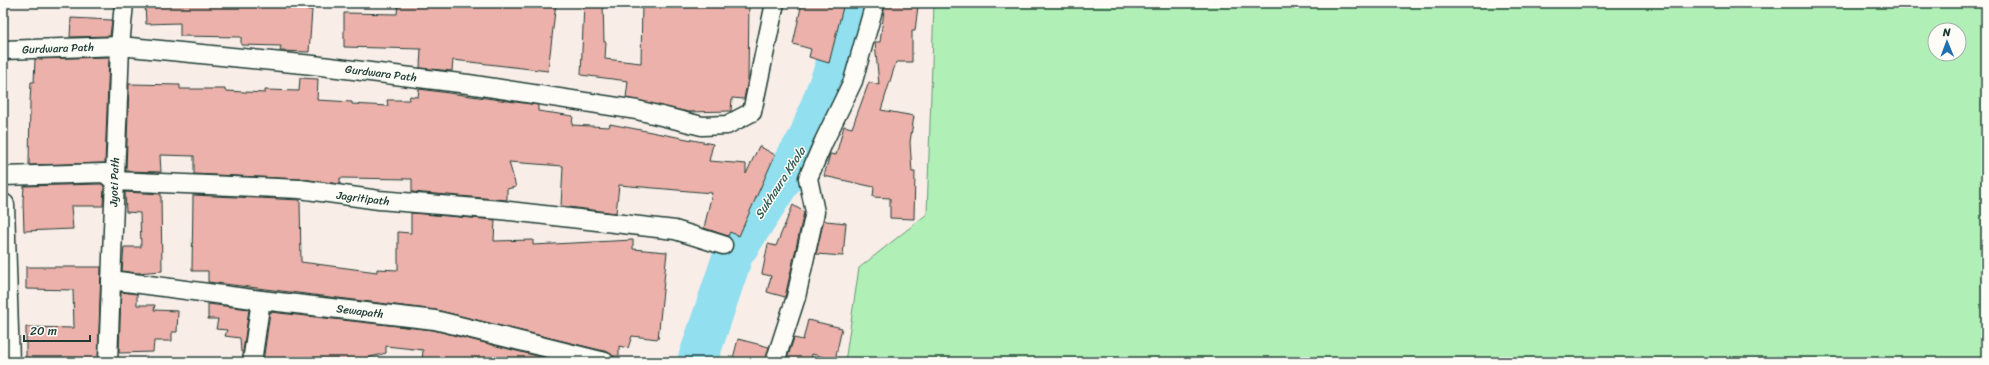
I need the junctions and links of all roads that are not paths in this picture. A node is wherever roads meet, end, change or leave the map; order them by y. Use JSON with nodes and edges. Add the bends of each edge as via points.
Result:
{"nodes":[{"id":1,"x":124,"y":3,"type":"edge"},
{"id":2,"x":775,"y":3,"type":"edge"},
{"id":3,"x":875,"y":3,"type":"edge"},
{"id":4,"x":120,"y":46,"type":"junction"},
{"id":5,"x":3,"y":50,"type":"edge"},
{"id":6,"x":3,"y":176,"type":"edge"},
{"id":7,"x":114,"y":181,"type":"junction"},
{"id":8,"x":3,"y":205,"type":"edge"},
{"id":9,"x":723,"y":245,"type":"dead end"},
{"id":10,"x":111,"y":280,"type":"junction"},
{"id":11,"x":261,"y":300,"type":"junction"},
{"id":12,"x":553,"y":355,"type":"edge"},
{"id":13,"x":8,"y":362,"type":"edge"},
{"id":14,"x":108,"y":362,"type":"edge"},
{"id":15,"x":252,"y":362,"type":"edge"},
{"id":16,"x":605,"y":362,"type":"edge"},
{"id":17,"x":775,"y":362,"type":"edge"}],
"edges":[{"from":1,"to":4,"type":"street","name":"Jyoti Path"},
{"from":2,"to":4,"type":"street","name":"Gurdwara Path","via":[[752,112],[728,125],[702,126],[637,110],[468,84],[313,65]]},
{"from":3,"to":17,"type":"street","via":[[853,81],[808,178],[815,212],[796,297]]},
{"from":4,"to":5,"type":"street","name":"Gurdwara Path"},
{"from":4,"to":7,"type":"street","name":"Jyoti Path"},
{"from":6,"to":7,"type":"street","name":"Jagritipath","via":[[105,173]]},
{"from":7,"to":9,"type":"street","name":"Jagritipath","via":[[300,189],[380,200],[501,210],[675,230]]},
{"from":7,"to":10,"type":"street","name":"Jyoti Path"},
{"from":8,"to":13,"type":"street"},
{"from":10,"to":11,"type":"street","name":"Sewapath"},
{"from":10,"to":14,"type":"street","name":"Jyoti Path"},
{"from":11,"to":12,"type":"street","name":"Sewapath","via":[[435,320]]},
{"from":11,"to":15,"type":"street"},
{"from":12,"to":16,"type":"street","name":"Sewapath"}]}
